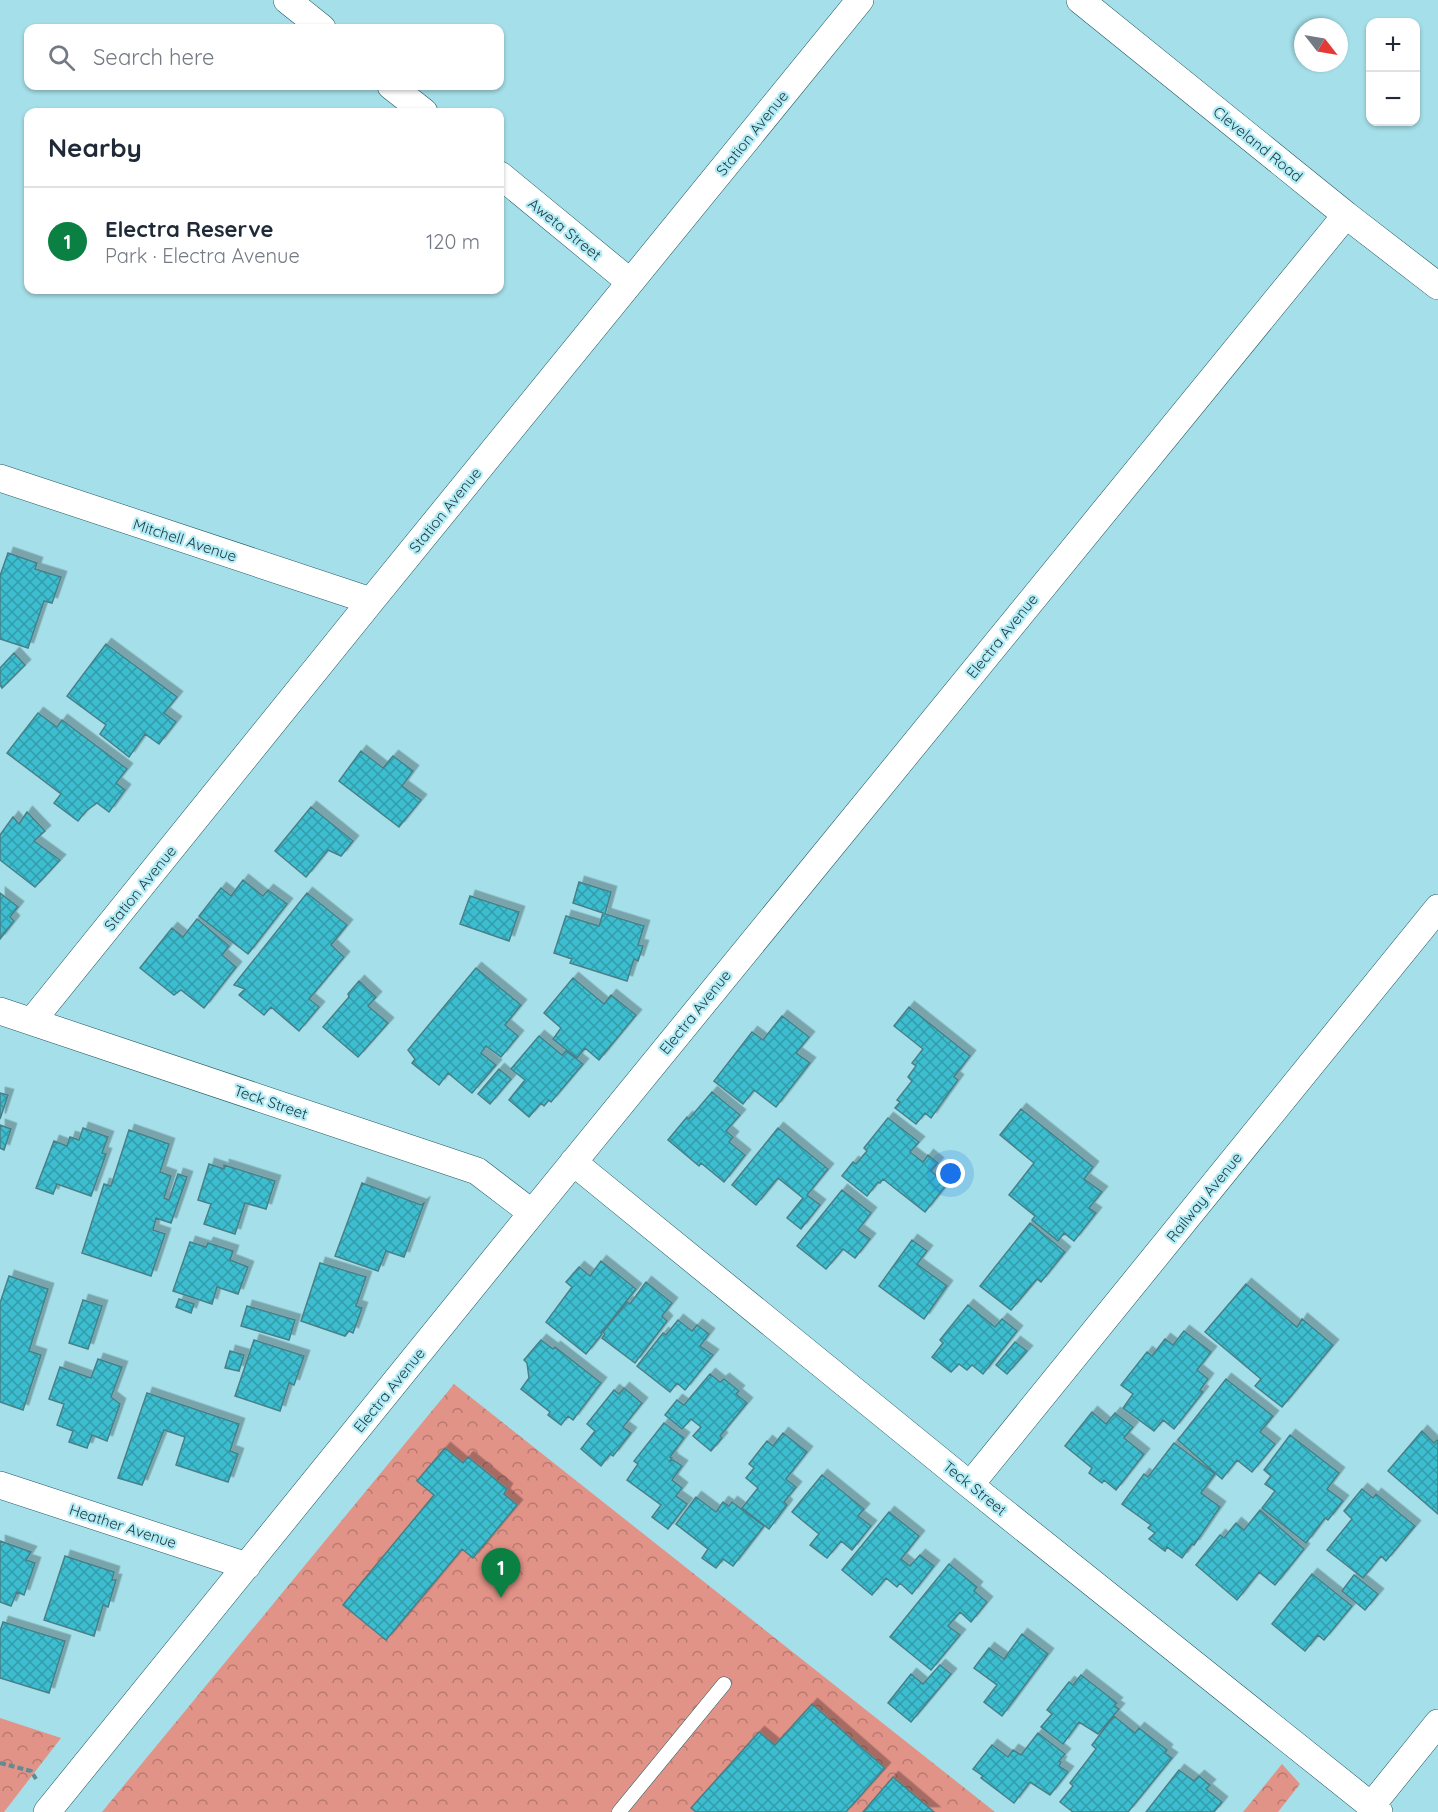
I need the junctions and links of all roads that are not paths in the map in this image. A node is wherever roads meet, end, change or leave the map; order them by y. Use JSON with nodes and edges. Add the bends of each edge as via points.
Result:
{"nodes":[{"id":1,"x":287,"y":0,"type":"edge"},
{"id":2,"x":860,"y":0,"type":"edge"},
{"id":3,"x":1080,"y":0,"type":"edge"},
{"id":4,"x":317,"y":24,"type":"edge"},
{"id":5,"x":396,"y":90,"type":"edge"},
{"id":6,"x":419,"y":108,"type":"edge"},
{"id":7,"x":504,"y":178,"type":"edge"},
{"id":8,"x":1346,"y":215,"type":"junction"},
{"id":9,"x":630,"y":282,"type":"junction"},
{"id":10,"x":1438,"y":286,"type":"edge"},
{"id":11,"x":0,"y":478,"type":"edge"},
{"id":12,"x":371,"y":601,"type":"junction"},
{"id":13,"x":1438,"y":909,"type":"edge"},
{"id":14,"x":0,"y":1011,"type":"edge"},
{"id":15,"x":32,"y":1022,"type":"junction"},
{"id":16,"x":573,"y":1162,"type":"junction"},
{"id":17,"x":531,"y":1213,"type":"junction"},
{"id":18,"x":0,"y":1485,"type":"edge"},
{"id":19,"x":970,"y":1485,"type":"junction"},
{"id":20,"x":247,"y":1566,"type":"junction"},
{"id":21,"x":724,"y":1684,"type":"dead end"},
{"id":22,"x":1438,"y":1723,"type":"edge"},
{"id":23,"x":54,"y":1809,"type":"edge"},
{"id":24,"x":1375,"y":1809,"type":"edge"},
{"id":25,"x":619,"y":1812,"type":"edge"}],
"edges":[{"from":1,"to":4,"type":"street"},
{"from":2,"to":9,"type":"street","name":"Station Avenue"},
{"from":3,"to":8,"type":"street","name":"Cleveland Road"},
{"from":5,"to":6,"type":"street"},
{"from":7,"to":9,"type":"street","name":"Aweta Street"},
{"from":8,"to":10,"type":"street","name":"Cleveland Road"},
{"from":8,"to":16,"type":"street","name":"Electra Avenue"},
{"from":9,"to":12,"type":"street","name":"Station Avenue"},
{"from":11,"to":12,"type":"street","name":"Mitchell Avenue"},
{"from":12,"to":15,"type":"street","name":"Station Avenue"},
{"from":13,"to":19,"type":"street","name":"Railway Avenue"},
{"from":14,"to":15,"type":"street","name":"Teck Street"},
{"from":15,"to":17,"type":"street","name":"Teck Street","via":[[477,1171]]},
{"from":16,"to":17,"type":"street","name":"Electra Avenue"},
{"from":16,"to":19,"type":"street","name":"Teck Street"},
{"from":17,"to":20,"type":"street","name":"Electra Avenue"},
{"from":18,"to":20,"type":"street","name":"Heather Avenue"},
{"from":19,"to":24,"type":"street","name":"Teck Street"},
{"from":20,"to":23,"type":"street","name":"Electra Avenue"},
{"from":21,"to":25,"type":"lane"},
{"from":22,"to":24,"type":"street"}]}
